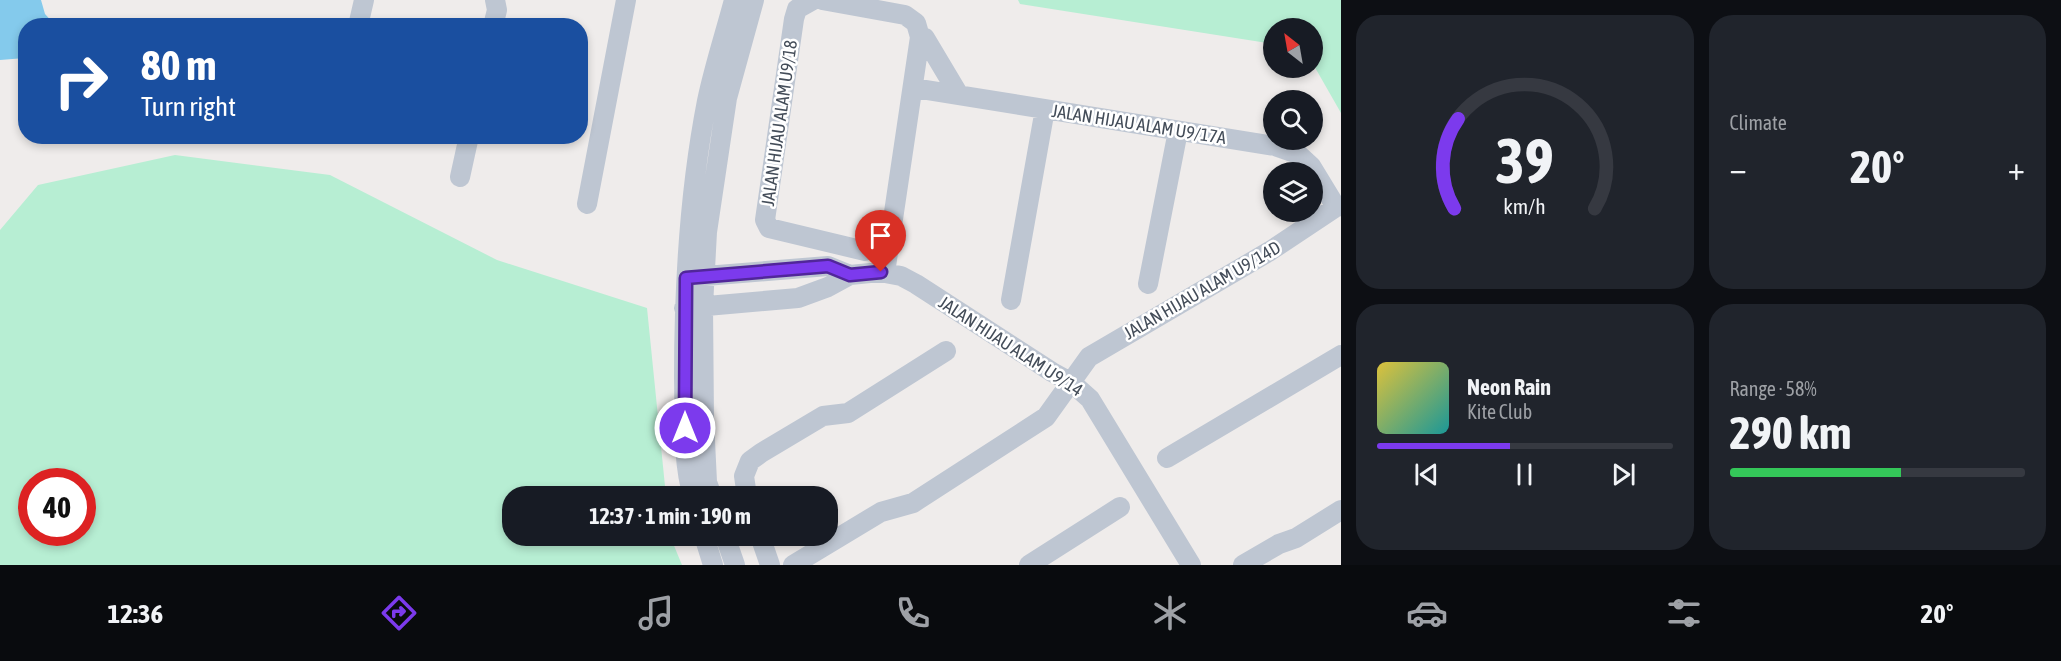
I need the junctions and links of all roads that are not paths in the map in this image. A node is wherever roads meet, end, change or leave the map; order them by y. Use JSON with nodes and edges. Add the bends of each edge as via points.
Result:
{"nodes":[{"id":1,"x":364,"y":0,"type":"edge"},
{"id":2,"x":495,"y":0,"type":"edge"},
{"id":3,"x":626,"y":0,"type":"edge"},
{"id":4,"x":734,"y":0,"type":"edge"},
{"id":5,"x":754,"y":0,"type":"edge"},
{"id":6,"x":813,"y":0,"type":"edge"},
{"id":7,"x":822,"y":0,"type":"edge"},
{"id":8,"x":360,"y":18,"type":"edge"},
{"id":9,"x":494,"y":18,"type":"edge"},
{"id":10,"x":920,"y":37,"type":"junction"},
{"id":11,"x":914,"y":88,"type":"junction"},
{"id":12,"x":959,"y":95,"type":"junction"},
{"id":13,"x":1045,"y":109,"type":"junction"},
{"id":14,"x":1178,"y":131,"type":"junction"},
{"id":15,"x":467,"y":144,"type":"edge"},
{"id":16,"x":460,"y":177,"type":"dead end"},
{"id":17,"x":587,"y":204,"type":"dead end"},
{"id":18,"x":1339,"y":206,"type":"edge"},
{"id":19,"x":865,"y":251,"type":"dead end"},
{"id":20,"x":885,"y":273,"type":"junction"},
{"id":21,"x":850,"y":275,"type":"junction"},
{"id":22,"x":695,"y":276,"type":"junction"},
{"id":23,"x":1148,"y":284,"type":"dead end"},
{"id":24,"x":1011,"y":300,"type":"dead end"},
{"id":25,"x":694,"y":307,"type":"junction"},
{"id":26,"x":946,"y":351,"type":"dead end"},
{"id":27,"x":1341,"y":355,"type":"edge"},
{"id":28,"x":1072,"y":383,"type":"junction"},
{"id":29,"x":1167,"y":458,"type":"dead end"},
{"id":30,"x":690,"y":486,"type":"edge"},
{"id":31,"x":708,"y":486,"type":"edge"},
{"id":32,"x":746,"y":486,"type":"edge"},
{"id":33,"x":1120,"y":507,"type":"dead end"},
{"id":34,"x":1341,"y":510,"type":"edge"},
{"id":35,"x":707,"y":546,"type":"edge"},
{"id":36,"x":728,"y":546,"type":"edge"},
{"id":37,"x":763,"y":546,"type":"edge"},
{"id":38,"x":713,"y":565,"type":"edge"},
{"id":39,"x":735,"y":565,"type":"edge"},
{"id":40,"x":770,"y":565,"type":"edge"},
{"id":41,"x":793,"y":565,"type":"edge"},
{"id":42,"x":1029,"y":565,"type":"edge"},
{"id":43,"x":1191,"y":565,"type":"edge"},
{"id":44,"x":1243,"y":565,"type":"edge"}],
"edges":[{"from":1,"to":8,"type":"street"},
{"from":2,"to":9,"type":"street"},
{"from":3,"to":17,"type":"street"},
{"from":4,"to":22,"type":"street","via":[[705,111],[695,168]]},
{"from":5,"to":22,"type":"street","via":[[727,98],[707,232]]},
{"from":6,"to":19,"type":"street","name":"JALAN HIJAU ALAM U9/18","via":[[797,9],[794,19],[765,220],[769,228]]},
{"from":7,"to":10,"type":"street","via":[[905,15],[916,23]]},
{"from":10,"to":11,"type":"street"},
{"from":10,"to":12,"type":"street","via":[[926,38]]},
{"from":11,"to":12,"type":"street","name":"JALAN HIJAU ALAM U9/17A"},
{"from":11,"to":20,"type":"street"},
{"from":12,"to":13,"type":"street","name":"JALAN HIJAU ALAM U9/17A"},
{"from":13,"to":14,"type":"street","name":"JALAN HIJAU ALAM U9/17A"},
{"from":13,"to":24,"type":"street"},
{"from":14,"to":18,"type":"street","name":"JALAN HIJAU ALAM U9/17A","via":[[1298,154]]},
{"from":14,"to":23,"type":"street"},
{"from":15,"to":16,"type":"street"},
{"from":18,"to":28,"type":"street","name":"JALAN HIJAU ALAM U9/14D","via":[[1089,357]]},
{"from":20,"to":21,"type":"street","name":"JALAN HIJAU ALAM U9/14"},
{"from":20,"to":28,"type":"street","name":"JALAN HIJAU ALAM U9/14","via":[[916,284]]},
{"from":21,"to":22,"type":"street","via":[[828,266]]},
{"from":21,"to":25,"type":"street","via":[[798,298]]},
{"from":22,"to":25,"type":"street"},
{"from":25,"to":30,"type":"street","via":[[685,428]]},
{"from":25,"to":31,"type":"street"},
{"from":26,"to":32,"type":"street","via":[[848,413],[823,416],[761,453],[750,461],[744,476]]},
{"from":27,"to":29,"type":"street"},
{"from":28,"to":41,"type":"street","name":"JALAN HIJAU ALAM U9/14D","via":[[1046,417],[913,503],[881,512]]},
{"from":28,"to":43,"type":"street","name":"JALAN HIJAU ALAM U9/14","via":[[1090,399]]},
{"from":33,"to":42,"type":"street"},
{"from":34,"to":44,"type":"street"},
{"from":35,"to":38,"type":"street"},
{"from":36,"to":39,"type":"street"},
{"from":37,"to":40,"type":"street"}]}
